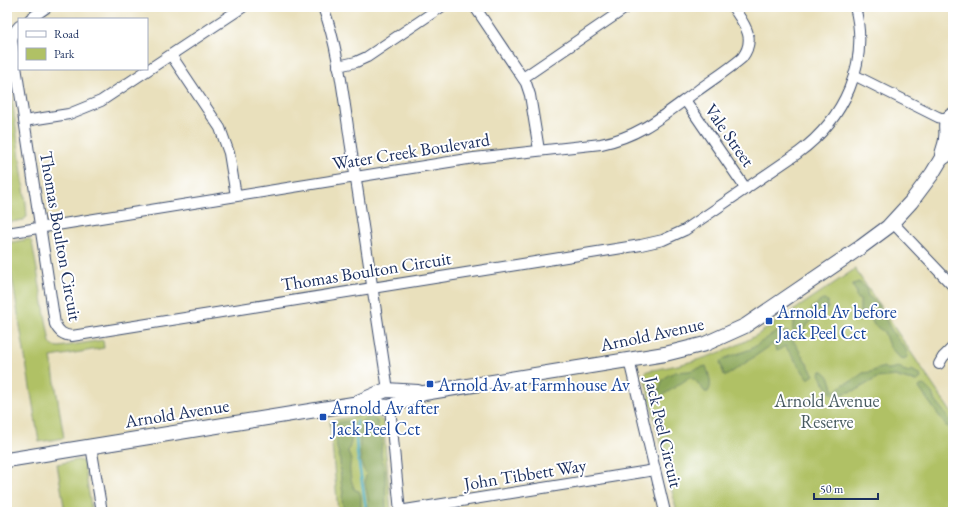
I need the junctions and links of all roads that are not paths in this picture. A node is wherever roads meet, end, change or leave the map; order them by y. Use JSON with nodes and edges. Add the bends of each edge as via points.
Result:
{"nodes":[{"id":1,"x":47,"y":7,"type":"edge"},
{"id":2,"x":243,"y":7,"type":"edge"},
{"id":3,"x":323,"y":7,"type":"edge"},
{"id":4,"x":441,"y":7,"type":"edge"},
{"id":5,"x":475,"y":7,"type":"edge"},
{"id":6,"x":627,"y":7,"type":"edge"},
{"id":7,"x":732,"y":7,"type":"edge"},
{"id":8,"x":855,"y":7,"type":"edge"},
{"id":9,"x":616,"y":10,"type":"edge"},
{"id":10,"x":31,"y":18,"type":"edge"},
{"id":11,"x":18,"y":27,"type":"edge"},
{"id":12,"x":171,"y":55,"type":"junction"},
{"id":13,"x":338,"y":66,"type":"junction"},
{"id":14,"x":854,"y":75,"type":"junction"},
{"id":15,"x":524,"y":78,"type":"junction"},
{"id":16,"x":685,"y":100,"type":"junction"},
{"id":17,"x":24,"y":121,"type":"junction"},
{"id":18,"x":950,"y":125,"type":"edge"},
{"id":19,"x":953,"y":144,"type":"edge"},
{"id":20,"x":539,"y":150,"type":"junction"},
{"id":21,"x":941,"y":159,"type":"junction"},
{"id":22,"x":356,"y":177,"type":"junction"},
{"id":23,"x":746,"y":189,"type":"junction"},
{"id":24,"x":236,"y":196,"type":"junction"},
{"id":25,"x":892,"y":222,"type":"junction"},
{"id":26,"x":40,"y":227,"type":"junction"},
{"id":27,"x":7,"y":233,"type":"edge"},
{"id":28,"x":953,"y":286,"type":"edge"},
{"id":29,"x":373,"y":287,"type":"junction"},
{"id":30,"x":953,"y":347,"type":"edge"},
{"id":31,"x":630,"y":360,"type":"junction"},
{"id":32,"x":939,"y":364,"type":"dead end"},
{"id":33,"x":388,"y":391,"type":"junction"},
{"id":34,"x":424,"y":393,"type":"junction"},
{"id":35,"x":353,"y":404,"type":"junction"},
{"id":36,"x":390,"y":406,"type":"junction"},
{"id":37,"x":91,"y":446,"type":"junction"},
{"id":38,"x":7,"y":460,"type":"edge"},
{"id":39,"x":655,"y":470,"type":"junction"},
{"id":40,"x":102,"y":512,"type":"edge"},
{"id":41,"x":400,"y":512,"type":"edge"},
{"id":42,"x":665,"y":512,"type":"edge"}],
"edges":[{"from":1,"to":10,"type":"street"},
{"from":2,"to":12,"type":"street"},
{"from":3,"to":13,"type":"street"},
{"from":4,"to":13,"type":"street","via":[[368,57]]},
{"from":5,"to":15,"type":"street"},
{"from":6,"to":9,"type":"street"},
{"from":7,"to":16,"type":"street","name":"Water Creek Boulevard","via":[[745,25],[748,34],[745,54]]},
{"from":8,"to":14,"type":"street","name":"Thomas Boulton Circuit","via":[[859,47]]},
{"from":9,"to":15,"type":"street"},
{"from":11,"to":17,"type":"street","name":"Thomas Boulton Circuit","via":[[12,40]]},
{"from":12,"to":17,"type":"street","via":[[110,97],[92,106],[69,114]]},
{"from":12,"to":24,"type":"street","via":[[223,134]]},
{"from":13,"to":22,"type":"street"},
{"from":14,"to":18,"type":"street"},
{"from":14,"to":23,"type":"street","name":"Thomas Boulton Circuit","via":[[841,107],[818,137]]},
{"from":15,"to":20,"type":"street","via":[[530,95]]},
{"from":16,"to":20,"type":"street","name":"Water Creek Boulevard","via":[[649,126],[627,137],[601,144]]},
{"from":16,"to":23,"type":"street","name":"Vale Street"},
{"from":17,"to":26,"type":"street","name":"Thomas Boulton Circuit"},
{"from":18,"to":21,"type":"street","name":"Arnold Avenue"},
{"from":19,"to":21,"type":"street","name":"Arnold Avenue","via":[[948,154]]},
{"from":20,"to":22,"type":"street","name":"Water Creek Boulevard"},
{"from":21,"to":25,"type":"street","name":"Arnold Avenue","via":[[922,189]]},
{"from":22,"to":24,"type":"street","name":"Water Creek Boulevard"},
{"from":22,"to":29,"type":"street"},
{"from":23,"to":29,"type":"street","name":"Thomas Boulton Circuit","via":[[685,230],[652,243]]},
{"from":24,"to":26,"type":"street","name":"Water Creek Boulevard"},
{"from":25,"to":28,"type":"street"},
{"from":25,"to":31,"type":"street","name":"Arnold Avenue","via":[[861,248],[745,326],[697,347]]},
{"from":26,"to":27,"type":"street","name":"Water Creek Boulevard"},
{"from":26,"to":29,"type":"street","name":"Thomas Boulton Circuit","via":[[55,324],[60,332],[67,335]]},
{"from":29,"to":33,"type":"street"},
{"from":30,"to":32,"type":"street"},
{"from":31,"to":34,"type":"street","name":"Arnold Avenue"},
{"from":31,"to":39,"type":"street","name":"Jack Peel Circuit"},
{"from":33,"to":34,"type":"street","name":"Arnold Avenue"},
{"from":33,"to":35,"type":"street","name":"Arnold Avenue"},
{"from":33,"to":36,"type":"street","via":[[397,394],[398,398]]},
{"from":34,"to":36,"type":"street","name":"Arnold Avenue"},
{"from":35,"to":36,"type":"street","name":"Arnold Avenue"},
{"from":35,"to":37,"type":"street","name":"Arnold Avenue"},
{"from":36,"to":41,"type":"street"},
{"from":37,"to":38,"type":"street","name":"Arnold Avenue"},
{"from":37,"to":40,"type":"street"},
{"from":39,"to":41,"type":"street","name":"John Tibbett Way"},
{"from":39,"to":42,"type":"street","name":"Jack Peel Circuit"}]}
